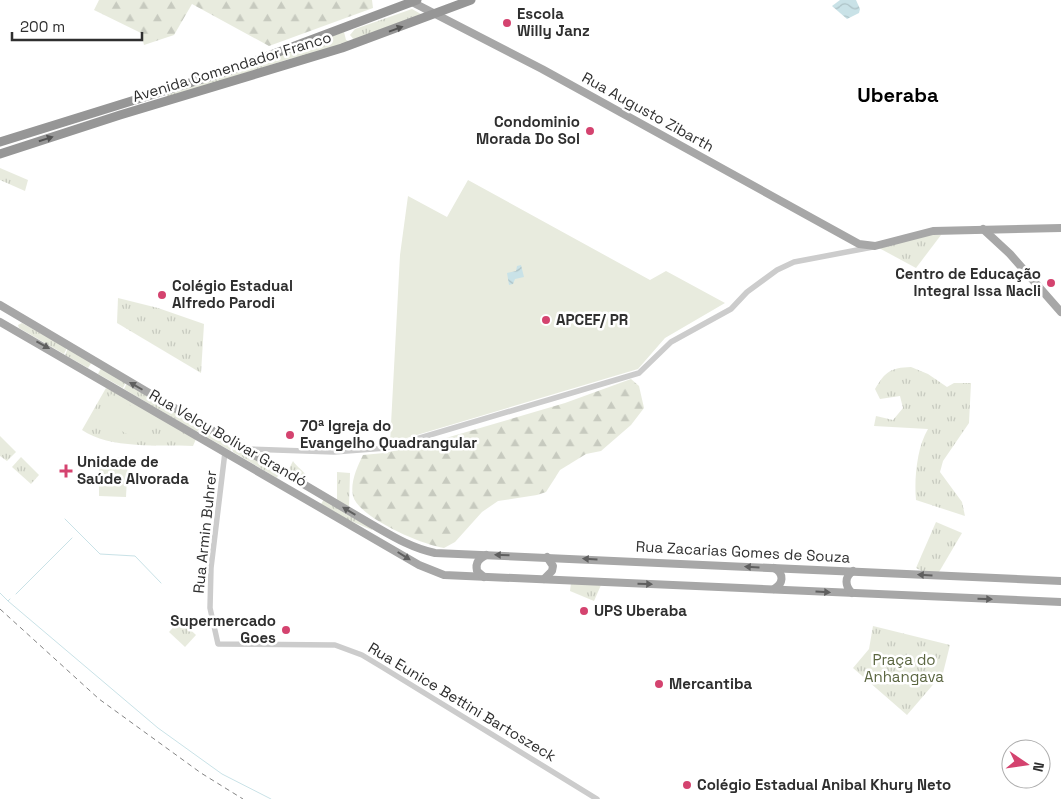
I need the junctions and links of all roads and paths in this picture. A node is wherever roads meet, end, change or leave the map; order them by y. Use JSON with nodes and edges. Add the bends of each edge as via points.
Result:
{"nodes":[{"id":1,"x":470,"y":0,"type":"edge"},
{"id":2,"x":412,"y":1,"type":"edge"},
{"id":3,"x":436,"y":14,"type":"junction"},
{"id":4,"x":347,"y":26,"type":"junction"},
{"id":5,"x":355,"y":44,"type":"junction"},
{"id":6,"x":140,"y":98,"type":"junction"},
{"id":7,"x":120,"y":115,"type":"junction"},
{"id":8,"x":0,"y":142,"type":"edge"},
{"id":9,"x":0,"y":154,"type":"edge"},
{"id":10,"x":1061,"y":228,"type":"edge"},
{"id":11,"x":997,"y":229,"type":"junction"},
{"id":12,"x":983,"y":230,"type":"junction"},
{"id":13,"x":964,"y":231,"type":"junction"},
{"id":14,"x":997,"y":242,"type":"junction"},
{"id":15,"x":875,"y":246,"type":"junction"},
{"id":16,"x":0,"y":305,"type":"edge"},
{"id":17,"x":9,"y":311,"type":"junction"},
{"id":18,"x":1061,"y":312,"type":"edge"},
{"id":19,"x":24,"y":319,"type":"junction"},
{"id":20,"x":0,"y":320,"type":"edge"},
{"id":21,"x":15,"y":330,"type":"junction"},
{"id":22,"x":243,"y":449,"type":"junction"},
{"id":23,"x":225,"y":452,"type":"junction"},
{"id":24,"x":293,"y":478,"type":"junction"},
{"id":25,"x":285,"y":486,"type":"junction"},
{"id":26,"x":371,"y":524,"type":"junction"},
{"id":27,"x":365,"y":534,"type":"junction"},
{"id":28,"x":423,"y":550,"type":"joint"},
{"id":29,"x":486,"y":555,"type":"junction"},
{"id":30,"x":547,"y":557,"type":"junction"},
{"id":31,"x":774,"y":568,"type":"junction"},
{"id":32,"x":854,"y":571,"type":"junction"},
{"id":33,"x":484,"y":577,"type":"junction"},
{"id":34,"x":544,"y":579,"type":"junction"},
{"id":35,"x":1061,"y":581,"type":"edge"},
{"id":36,"x":774,"y":589,"type":"junction"},
{"id":37,"x":852,"y":593,"type":"junction"},
{"id":38,"x":1061,"y":602,"type":"edge"},
{"id":39,"x":218,"y":644,"type":"joint"},
{"id":40,"x":596,"y":799,"type":"edge"}],
"edges":[{"from":1,"to":3,"type":"highway","name":"Avenida Comendador Franco"},
{"from":2,"to":3,"type":"main road","name":"Rua Augusto Zibarth"},
{"from":2,"to":4,"type":"highway","name":"Avenida Comendador Franco"},
{"from":5,"to":3,"type":"highway","name":"Avenida Comendador Franco","one_way":true},
{"from":3,"to":15,"type":"main road","name":"Rua Augusto Zibarth","via":[[859,244]]},
{"from":4,"to":5,"type":"highway","via":[[346,36]]},
{"from":4,"to":6,"type":"highway","name":"Avenida Comendador Franco","via":[[228,71]]},
{"from":5,"to":7,"type":"highway","name":"Avenida Comendador Franco"},
{"from":6,"to":7,"type":"highway","via":[[122,109]]},
{"from":6,"to":8,"type":"highway","name":"Avenida Comendador Franco"},
{"from":9,"to":7,"type":"highway","name":"Avenida Comendador Franco","one_way":true},
{"from":10,"to":11,"type":"main road"},
{"from":11,"to":12,"type":"main road"},
{"from":11,"to":14,"type":"main road","via":[[994,234]]},
{"from":12,"to":13,"type":"main road"},
{"from":12,"to":14,"type":"main road"},
{"from":13,"to":14,"type":"main road","via":[[978,233]]},
{"from":13,"to":15,"type":"main road","via":[[930,231]]},
{"from":14,"to":18,"type":"main road"},
{"from":15,"to":22,"type":"street","via":[[794,262],[777,270],[747,292],[731,309],[671,342],[639,373],[386,448],[334,452]]},
{"from":16,"to":17,"type":"main road","name":"Rua Velcy Bolivar Grandó"},
{"from":17,"to":19,"type":"main road","name":"Rua Velcy Bolivar Grandó"},
{"from":17,"to":20,"type":"main road","via":[[9,319]]},
{"from":19,"to":21,"type":"main road","via":[[16,322]]},
{"from":22,"to":19,"type":"main road","name":"Rua Velcy Bolivar Grandó","one_way":true},
{"from":20,"to":21,"type":"main road","name":"Rua Velcy Bolivar Grandó"},
{"from":21,"to":23,"type":"main road","name":"Rua Velcy Bolivar Grandó","one_way":true},
{"from":22,"to":24,"type":"main road","name":"Rua Velcy Bolivar Grandó"},
{"from":23,"to":25,"type":"main road","name":"Rua Velcy Bolivar Grandó"},
{"from":23,"to":39,"type":"street","name":"Rua Armin Buhrer","via":[[210,568],[210,608]]},
{"from":24,"to":25,"type":"main road","via":[[293,486]]},
{"from":26,"to":24,"type":"main road","name":"Rua Velcy Bolivar Grandó","one_way":true},
{"from":25,"to":27,"type":"main road","name":"Rua Velcy Bolivar Grandó"},
{"from":26,"to":27,"type":"main road","via":[[372,531]]},
{"from":26,"to":28,"type":"main road","name":"Rua Velcy Bolivar Grandó"},
{"from":27,"to":33,"type":"main road","name":"Rua Velcy Bolivar Grandó","one_way":true,"via":[[419,565],[444,574]]},
{"from":28,"to":29,"type":"main road","name":"Rua Zacarias Gomes de Souza"},
{"from":30,"to":29,"type":"main road","name":"Rua Zacarias Gomes de Souza","one_way":true},
{"from":29,"to":33,"type":"main road","via":[[476,566]]},
{"from":31,"to":30,"type":"main road","name":"Rua Zacarias Gomes de Souza","one_way":true},
{"from":30,"to":34,"type":"main road","via":[[553,566]]},
{"from":31,"to":32,"type":"main road","name":"Rua Zacarias Gomes de Souza"},
{"from":31,"to":36,"type":"main road","via":[[782,578]]},
{"from":35,"to":32,"type":"main road","name":"Rua Zacarias Gomes de Souza","one_way":true},
{"from":32,"to":37,"type":"main road","via":[[849,574],[846,584]]},
{"from":33,"to":34,"type":"main road"},
{"from":34,"to":36,"type":"main road","one_way":true},
{"from":36,"to":37,"type":"main road","one_way":true},
{"from":37,"to":38,"type":"main road","one_way":true},
{"from":39,"to":40,"type":"street","name":"Rua Eunice Bettini Bartoszeck","via":[[334,645],[350,650]]}]}
